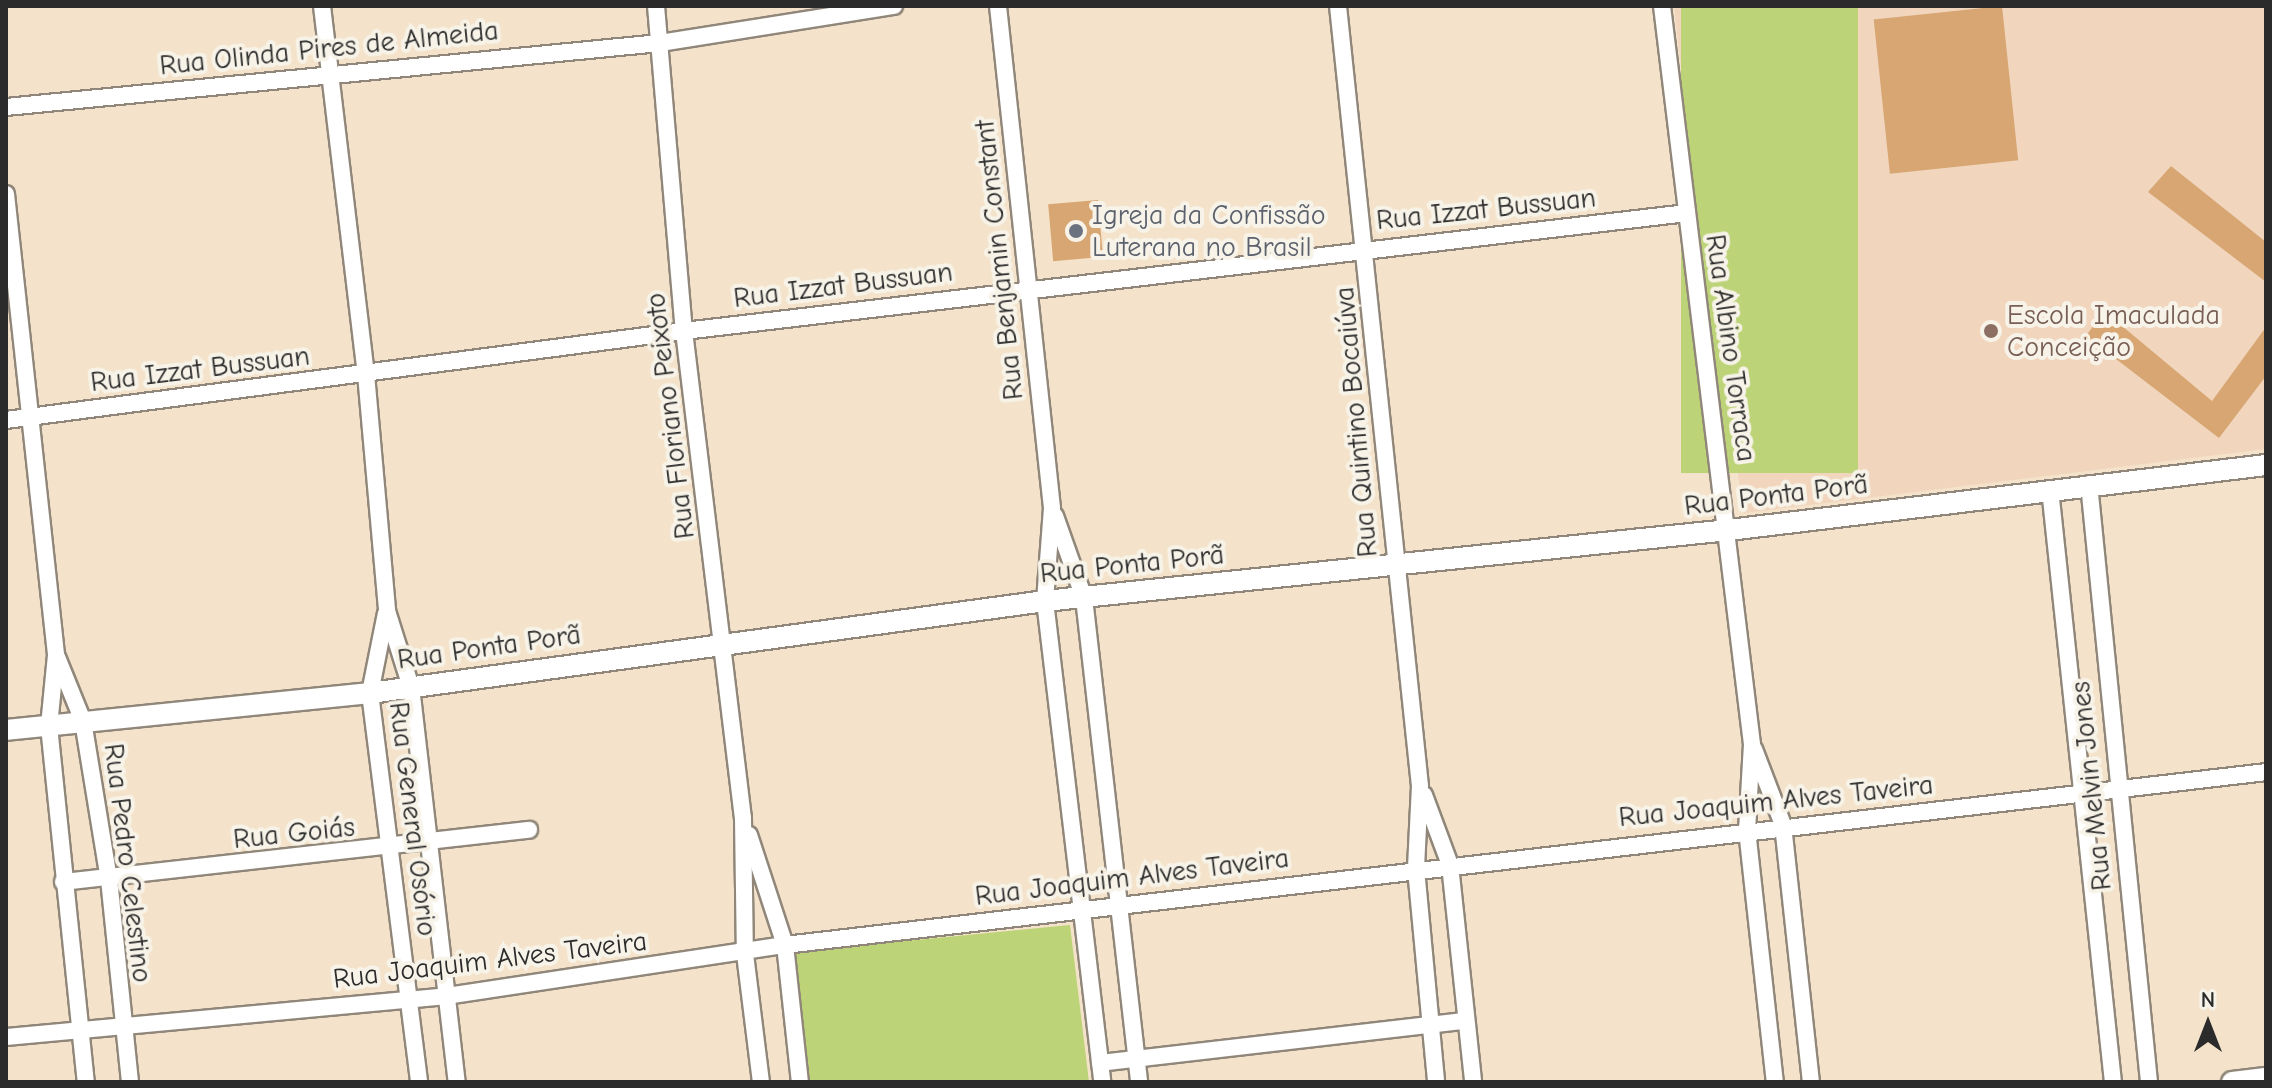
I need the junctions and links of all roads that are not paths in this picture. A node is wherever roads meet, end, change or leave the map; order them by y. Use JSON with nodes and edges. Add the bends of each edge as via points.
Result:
{"nodes":[{"id":1,"x":322,"y":6,"type":"edge"},
{"id":2,"x":656,"y":6,"type":"edge"},
{"id":3,"x":894,"y":6,"type":"edge"},
{"id":4,"x":998,"y":6,"type":"edge"},
{"id":5,"x":1338,"y":6,"type":"edge"},
{"id":6,"x":1662,"y":6,"type":"edge"},
{"id":7,"x":660,"y":43,"type":"junction"},
{"id":8,"x":330,"y":73,"type":"junction"},
{"id":9,"x":6,"y":107,"type":"edge"},
{"id":10,"x":6,"y":194,"type":"edge"},
{"id":11,"x":1687,"y":213,"type":"junction"},
{"id":12,"x":1367,"y":249,"type":"junction"},
{"id":13,"x":1029,"y":288,"type":"junction"},
{"id":14,"x":684,"y":331,"type":"junction"},
{"id":15,"x":366,"y":374,"type":"junction"},
{"id":16,"x":28,"y":417,"type":"junction"},
{"id":17,"x":6,"y":420,"type":"edge"},
{"id":18,"x":2266,"y":465,"type":"edge"},
{"id":19,"x":2089,"y":484,"type":"junction"},
{"id":20,"x":2050,"y":489,"type":"junction"},
{"id":21,"x":1052,"y":508,"type":"junction"},
{"id":22,"x":1729,"y":530,"type":"junction"},
{"id":23,"x":1394,"y":565,"type":"junction"},
{"id":24,"x":1084,"y":598,"type":"junction"},
{"id":25,"x":1045,"y":601,"type":"junction"},
{"id":26,"x":387,"y":611,"type":"junction"},
{"id":27,"x":725,"y":641,"type":"junction"},
{"id":28,"x":56,"y":655,"type":"junction"},
{"id":29,"x":411,"y":687,"type":"junction"},
{"id":30,"x":370,"y":693,"type":"junction"},
{"id":31,"x":83,"y":721,"type":"junction"},
{"id":32,"x":49,"y":726,"type":"junction"},
{"id":33,"x":6,"y":730,"type":"edge"},
{"id":34,"x":1752,"y":744,"type":"junction"},
{"id":35,"x":2266,"y":772,"type":"edge"},
{"id":36,"x":1420,"y":786,"type":"junction"},
{"id":37,"x":2116,"y":790,"type":"junction"},
{"id":38,"x":2081,"y":793,"type":"junction"},
{"id":39,"x":743,"y":818,"type":"junction"},
{"id":40,"x":1783,"y":825,"type":"junction"},
{"id":41,"x":529,"y":830,"type":"dead end"},
{"id":42,"x":1747,"y":830,"type":"junction"},
{"id":43,"x":427,"y":842,"type":"junction"},
{"id":44,"x":389,"y":848,"type":"junction"},
{"id":45,"x":1450,"y":865,"type":"junction"},
{"id":46,"x":1416,"y":869,"type":"junction"},
{"id":47,"x":109,"y":879,"type":"junction"},
{"id":48,"x":63,"y":882,"type":"junction"},
{"id":49,"x":1119,"y":906,"type":"junction"},
{"id":50,"x":1081,"y":911,"type":"junction"},
{"id":51,"x":785,"y":945,"type":"junction"},
{"id":52,"x":745,"y":954,"type":"junction"},
{"id":53,"x":447,"y":996,"type":"junction"},
{"id":54,"x":410,"y":999,"type":"junction"},
{"id":55,"x":1465,"y":1021,"type":"junction"},
{"id":56,"x":122,"y":1025,"type":"junction"},
{"id":57,"x":1429,"y":1025,"type":"junction"},
{"id":58,"x":80,"y":1027,"type":"junction"},
{"id":59,"x":6,"y":1037,"type":"edge"},
{"id":60,"x":1136,"y":1059,"type":"junction"},
{"id":61,"x":1100,"y":1063,"type":"junction"},
{"id":62,"x":2266,"y":1078,"type":"edge"},
{"id":63,"x":86,"y":1082,"type":"edge"},
{"id":64,"x":130,"y":1082,"type":"edge"},
{"id":65,"x":419,"y":1082,"type":"edge"},
{"id":66,"x":457,"y":1082,"type":"edge"},
{"id":67,"x":761,"y":1082,"type":"edge"},
{"id":68,"x":800,"y":1082,"type":"edge"},
{"id":69,"x":1102,"y":1082,"type":"edge"},
{"id":70,"x":1139,"y":1082,"type":"edge"},
{"id":71,"x":1436,"y":1082,"type":"edge"},
{"id":72,"x":1473,"y":1082,"type":"edge"},
{"id":73,"x":1775,"y":1082,"type":"edge"},
{"id":74,"x":1811,"y":1082,"type":"edge"},
{"id":75,"x":2113,"y":1082,"type":"edge"},
{"id":76,"x":2149,"y":1082,"type":"edge"},
{"id":77,"x":2232,"y":1082,"type":"edge"}],
"edges":[{"from":1,"to":8,"type":"street","name":"Rua General Osório"},
{"from":2,"to":7,"type":"street","name":"Rua Floriano Peixoto"},
{"from":3,"to":7,"type":"street","name":"Rua Olinda Pires de Almeida"},
{"from":4,"to":13,"type":"street","name":"Rua Benjamin Constant"},
{"from":5,"to":12,"type":"street","name":"Rua Quintino Bocaiúva"},
{"from":6,"to":11,"type":"street","name":"Rua Albino Torraca"},
{"from":7,"to":8,"type":"street","name":"Rua Olinda Pires de Almeida"},
{"from":7,"to":14,"type":"street","name":"Rua Floriano Peixoto"},
{"from":8,"to":9,"type":"street","name":"Rua Olinda Pires de Almeida"},
{"from":8,"to":15,"type":"street","name":"Rua General Osório"},
{"from":10,"to":16,"type":"street","name":"Rua Pedro Celestino"},
{"from":11,"to":12,"type":"street","name":"Rua Izzat Bussuan"},
{"from":11,"to":22,"type":"street","name":"Rua Albino Torraca"},
{"from":12,"to":13,"type":"street","name":"Rua Izzat Bussuan"},
{"from":12,"to":23,"type":"street","name":"Rua Quintino Bocaiúva"},
{"from":13,"to":14,"type":"street","name":"Rua Izzat Bussuan"},
{"from":13,"to":21,"type":"street","name":"Rua Benjamin Constant"},
{"from":14,"to":15,"type":"street","name":"Rua Izzat Bussuan"},
{"from":14,"to":27,"type":"street","name":"Rua Floriano Peixoto"},
{"from":15,"to":16,"type":"street","name":"Rua Izzat Bussuan"},
{"from":15,"to":26,"type":"street","name":"Rua General Osório"},
{"from":16,"to":17,"type":"street","name":"Rua Izzat Bussuan"},
{"from":16,"to":28,"type":"street","name":"Rua Pedro Celestino"},
{"from":18,"to":19,"type":"street","name":"Rua Ponta Porã"},
{"from":19,"to":20,"type":"street","name":"Rua Ponta Porã"},
{"from":19,"to":37,"type":"street","name":"Rua Melvin Jones"},
{"from":20,"to":22,"type":"street","name":"Rua Ponta Porã"},
{"from":20,"to":38,"type":"street","name":"Rua Melvin Jones"},
{"from":21,"to":24,"type":"street","name":"Rua Benjamin Constant"},
{"from":21,"to":25,"type":"street","name":"Rua Benjamin Constant"},
{"from":22,"to":23,"type":"street","name":"Rua Ponta Porã"},
{"from":22,"to":34,"type":"street","name":"Rua Albino Torraca"},
{"from":23,"to":24,"type":"street","name":"Rua Ponta Porã"},
{"from":23,"to":36,"type":"street","name":"Rua Quintino Bocaiúva"},
{"from":24,"to":25,"type":"street","name":"Rua Ponta Porã"},
{"from":24,"to":49,"type":"street","name":"Rua Benjamin Constant"},
{"from":25,"to":27,"type":"street","name":"Rua Ponta Porã"},
{"from":25,"to":50,"type":"street","name":"Rua Benjamin Constant"},
{"from":26,"to":29,"type":"street","name":"Rua General Osório"},
{"from":26,"to":30,"type":"street","name":"Rua General Osório"},
{"from":27,"to":29,"type":"street","name":"Rua Ponta Porã"},
{"from":27,"to":39,"type":"street","name":"Rua Floriano Peixoto"},
{"from":28,"to":31,"type":"street","name":"Rua Pedro Celestino"},
{"from":28,"to":32,"type":"street","name":"Rua Pedro Celestino"},
{"from":29,"to":30,"type":"street","name":"Rua Ponta Porã"},
{"from":29,"to":43,"type":"street","name":"Rua General Osório"},
{"from":30,"to":31,"type":"street","name":"Rua Ponta Porã"},
{"from":30,"to":44,"type":"street","name":"Rua General Osório"},
{"from":31,"to":32,"type":"street","name":"Rua Ponta Porã"},
{"from":31,"to":47,"type":"street","name":"Rua Pedro Celestino"},
{"from":32,"to":33,"type":"street","name":"Rua Ponta Porã"},
{"from":32,"to":48,"type":"street","name":"Rua Pedro Celestino"},
{"from":34,"to":40,"type":"street","name":"Rua Albino Torraca"},
{"from":34,"to":42,"type":"street","name":"Rua Albino Torraca"},
{"from":35,"to":37,"type":"street","name":"Rua Joaquim Alves Taveira"},
{"from":36,"to":45,"type":"street","name":"Rua Quintino Bocaiúva"},
{"from":36,"to":46,"type":"street","name":"Rua Quintino Bocaiúva"},
{"from":37,"to":38,"type":"street","name":"Rua Joaquim Alves Taveira"},
{"from":37,"to":76,"type":"street","name":"Rua Melvin Jones"},
{"from":38,"to":40,"type":"street","name":"Rua Joaquim Alves Taveira"},
{"from":38,"to":75,"type":"street","name":"Rua Melvin Jones"},
{"from":39,"to":51,"type":"street","name":"Rua Floriano Peixoto"},
{"from":39,"to":52,"type":"street","name":"Rua Floriano Peixoto"},
{"from":40,"to":42,"type":"street","name":"Rua Joaquim Alves Taveira"},
{"from":40,"to":74,"type":"street","name":"Rua Albino Torraca"},
{"from":41,"to":43,"type":"street","name":"Rua Goiás"},
{"from":42,"to":45,"type":"street","name":"Rua Joaquim Alves Taveira"},
{"from":42,"to":73,"type":"street","name":"Rua Albino Torraca"},
{"from":43,"to":44,"type":"street","name":"Rua Goiás"},
{"from":43,"to":53,"type":"street","name":"Rua General Osório"},
{"from":44,"to":47,"type":"street","name":"Rua Goiás"},
{"from":44,"to":54,"type":"street","name":"Rua General Osório"},
{"from":45,"to":46,"type":"street","name":"Rua Joaquim Alves Taveira"},
{"from":45,"to":55,"type":"street","name":"Rua Quintino Bocaiúva"},
{"from":46,"to":49,"type":"street","name":"Rua Joaquim Alves Taveira"},
{"from":46,"to":57,"type":"street","name":"Rua Quintino Bocaiúva"},
{"from":47,"to":48,"type":"street","name":"Rua Goiás"},
{"from":47,"to":56,"type":"street","name":"Rua Pedro Celestino"},
{"from":48,"to":58,"type":"street","name":"Rua Pedro Celestino"},
{"from":49,"to":50,"type":"street","name":"Rua Joaquim Alves Taveira"},
{"from":49,"to":60,"type":"street","name":"Rua Benjamin Constant"},
{"from":50,"to":51,"type":"street","name":"Rua Joaquim Alves Taveira"},
{"from":50,"to":61,"type":"street","name":"Rua Benjamin Constant"},
{"from":51,"to":52,"type":"street","name":"Rua Joaquim Alves Taveira"},
{"from":51,"to":68,"type":"street","name":"Rua Floriano Peixoto"},
{"from":52,"to":53,"type":"street","name":"Rua Joaquim Alves Taveira"},
{"from":52,"to":67,"type":"street","name":"Rua Floriano Peixoto"},
{"from":53,"to":54,"type":"street","name":"Rua Joaquim Alves Taveira"},
{"from":53,"to":66,"type":"street","name":"Rua General Osório"},
{"from":54,"to":56,"type":"street","name":"Rua Joaquim Alves Taveira"},
{"from":54,"to":65,"type":"street","name":"Rua General Osório"},
{"from":55,"to":57,"type":"street"},
{"from":55,"to":72,"type":"street","name":"Rua Quintino Bocaiúva"},
{"from":56,"to":58,"type":"street","name":"Rua Joaquim Alves Taveira"},
{"from":56,"to":64,"type":"street","name":"Rua Pedro Celestino"},
{"from":57,"to":60,"type":"street"},
{"from":57,"to":71,"type":"street","name":"Rua Quintino Bocaiúva"},
{"from":58,"to":59,"type":"street","name":"Rua Joaquim Alves Taveira"},
{"from":58,"to":63,"type":"street","name":"Rua Pedro Celestino"},
{"from":60,"to":61,"type":"street"},
{"from":60,"to":70,"type":"street","name":"Rua Benjamin Constant"},
{"from":61,"to":69,"type":"street","name":"Rua Benjamin Constant"},
{"from":62,"to":77,"type":"street"}]}
